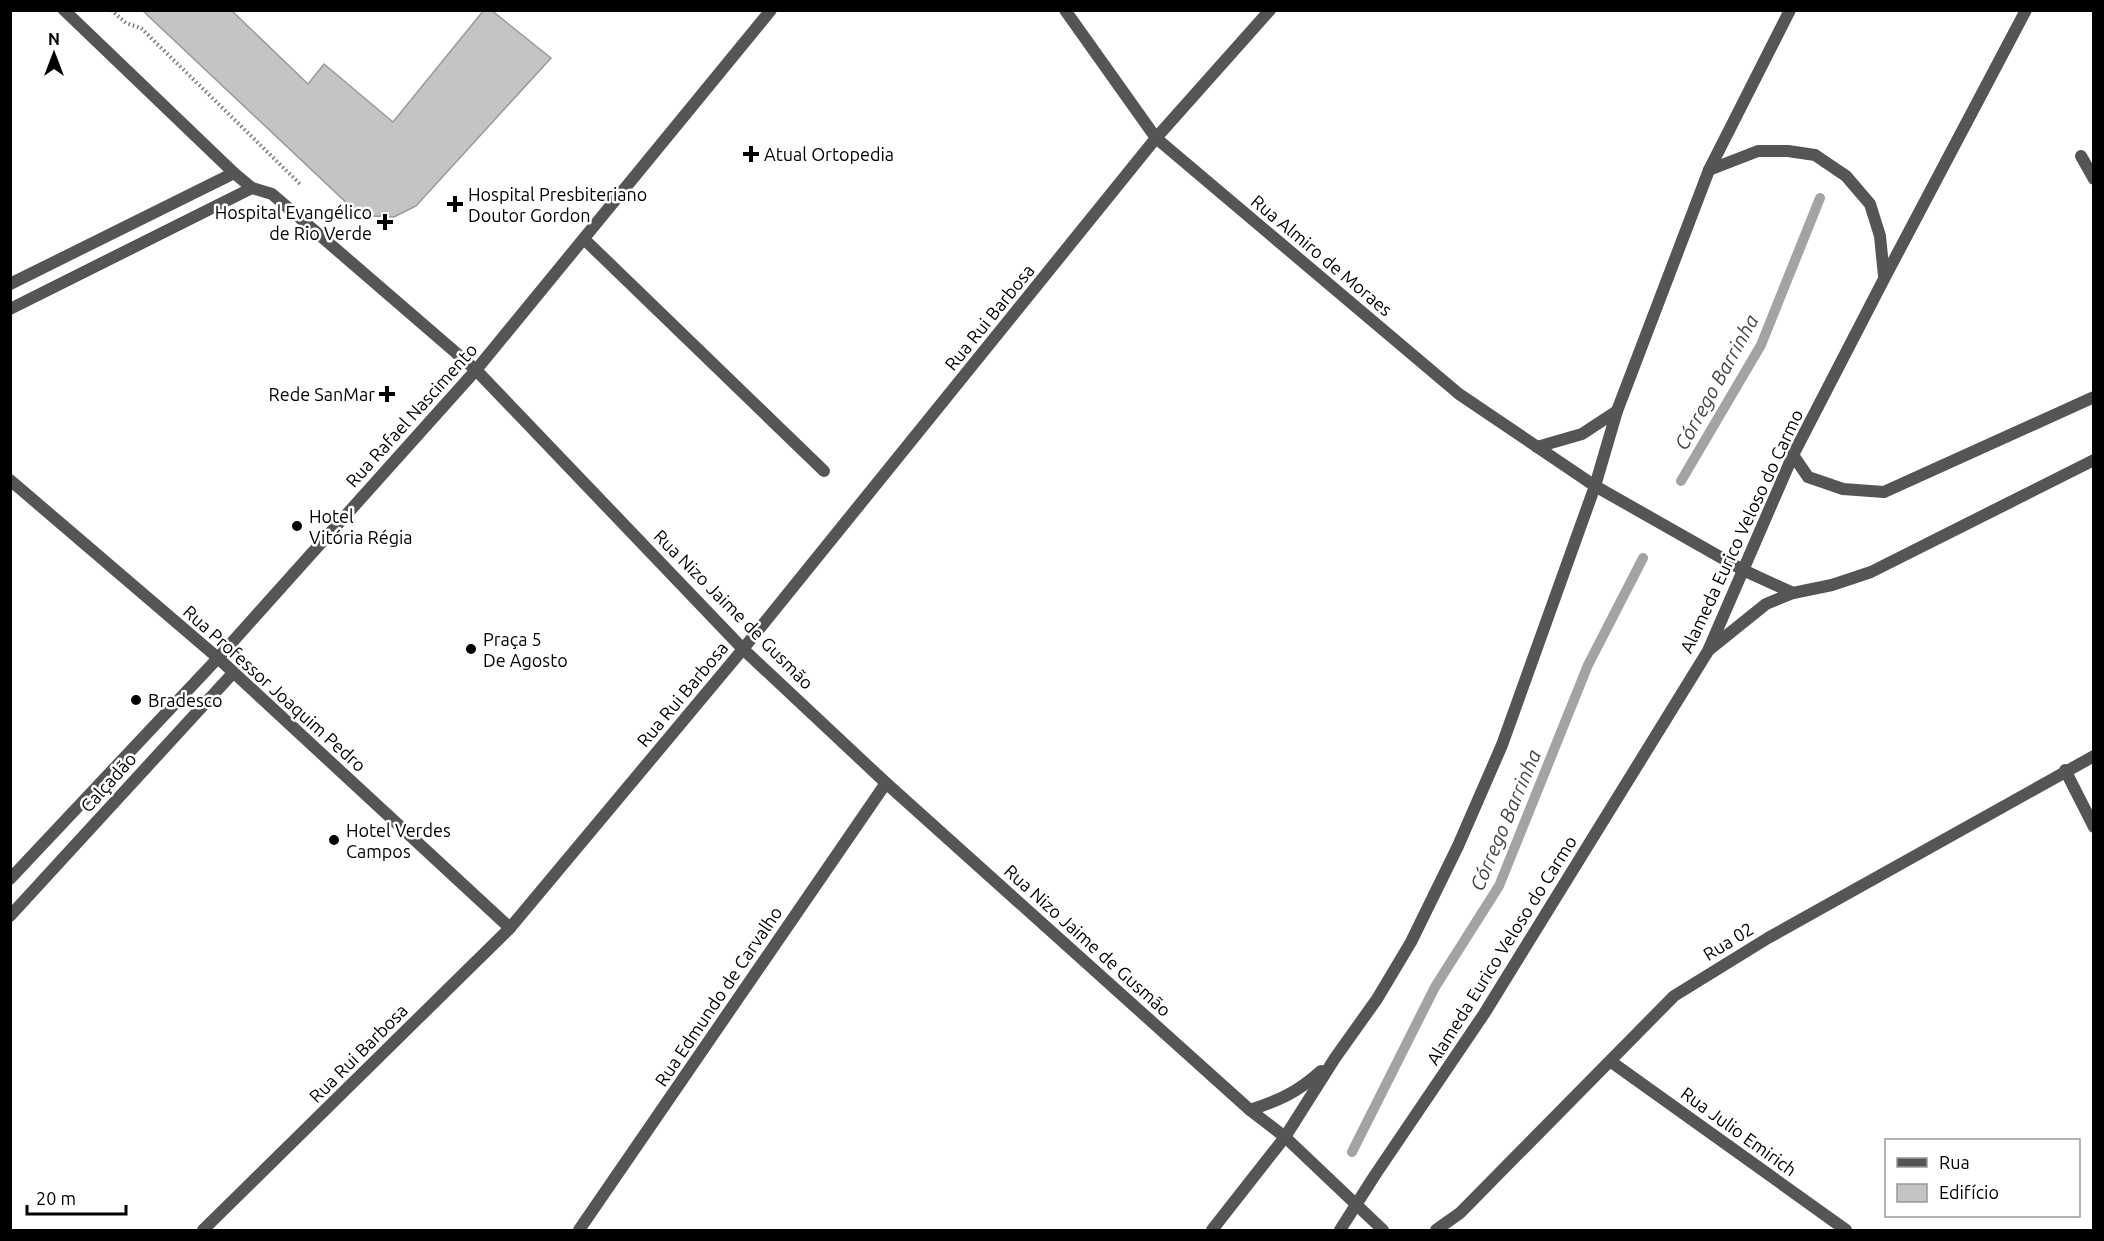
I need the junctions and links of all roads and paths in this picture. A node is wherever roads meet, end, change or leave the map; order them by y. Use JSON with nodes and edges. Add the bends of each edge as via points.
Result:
{"nodes":[{"id":1,"x":64,"y":10,"type":"edge"},
{"id":2,"x":111,"y":10,"type":"edge"},
{"id":3,"x":771,"y":10,"type":"edge"},
{"id":4,"x":1065,"y":10,"type":"edge"},
{"id":5,"x":1270,"y":10,"type":"edge"},
{"id":6,"x":1790,"y":10,"type":"edge"},
{"id":7,"x":2026,"y":10,"type":"edge"},
{"id":8,"x":1156,"y":138,"type":"junction"},
{"id":9,"x":2081,"y":156,"type":"dead end"},
{"id":10,"x":1709,"y":170,"type":"junction"},
{"id":11,"x":234,"y":173,"type":"junction"},
{"id":12,"x":2094,"y":179,"type":"edge"},
{"id":13,"x":252,"y":188,"type":"junction"},
{"id":14,"x":305,"y":223,"type":"junction"},
{"id":15,"x":584,"y":239,"type":"junction"},
{"id":16,"x":1885,"y":277,"type":"junction"},
{"id":17,"x":10,"y":284,"type":"edge"},
{"id":18,"x":10,"y":309,"type":"edge"},
{"id":19,"x":476,"y":370,"type":"junction"},
{"id":20,"x":2094,"y":397,"type":"edge"},
{"id":21,"x":1617,"y":411,"type":"junction"},
{"id":22,"x":1537,"y":447,"type":"junction"},
{"id":23,"x":1793,"y":455,"type":"junction"},
{"id":24,"x":2094,"y":460,"type":"edge"},
{"id":25,"x":824,"y":471,"type":"dead end"},
{"id":26,"x":10,"y":480,"type":"edge"},
{"id":27,"x":1596,"y":486,"type":"junction"},
{"id":28,"x":1743,"y":570,"type":"junction"},
{"id":29,"x":1793,"y":593,"type":"junction"},
{"id":30,"x":743,"y":649,"type":"junction"},
{"id":31,"x":1708,"y":651,"type":"junction"},
{"id":32,"x":218,"y":658,"type":"junction"},
{"id":33,"x":233,"y":673,"type":"junction"},
{"id":34,"x":2094,"y":756,"type":"edge"},
{"id":35,"x":2065,"y":771,"type":"junction"},
{"id":36,"x":886,"y":783,"type":"junction"},
{"id":37,"x":2094,"y":827,"type":"edge"},
{"id":38,"x":10,"y":879,"type":"edge"},
{"id":39,"x":10,"y":916,"type":"edge"},
{"id":40,"x":510,"y":928,"type":"junction"},
{"id":41,"x":1335,"y":1058,"type":"junction"},
{"id":42,"x":1610,"y":1061,"type":"junction"},
{"id":43,"x":1250,"y":1110,"type":"junction"},
{"id":44,"x":1285,"y":1137,"type":"junction"},
{"id":45,"x":1356,"y":1206,"type":"junction"},
{"id":46,"x":203,"y":1230,"type":"edge"},
{"id":47,"x":579,"y":1230,"type":"edge"},
{"id":48,"x":1212,"y":1230,"type":"edge"},
{"id":49,"x":1340,"y":1230,"type":"edge"},
{"id":50,"x":1383,"y":1230,"type":"edge"},
{"id":51,"x":1436,"y":1230,"type":"edge"},
{"id":52,"x":1846,"y":1230,"type":"edge"}],
"edges":[{"from":1,"to":11,"type":"street","name":"Rua Nizo Jaime de Gusmão"},
{"from":2,"to":14,"type":"path","via":[[126,23],[141,28],[304,188]]},
{"from":3,"to":15,"type":"street","name":"Rua Rafael Nascimento"},
{"from":4,"to":8,"type":"street","name":"Rua Almiro de Moraes"},
{"from":5,"to":8,"type":"street","name":"Rua Rui Barbosa"},
{"from":6,"to":10,"type":"street"},
{"from":7,"to":16,"type":"street","name":"Alameda Eurico Veloso do Carmo"},
{"from":8,"to":22,"type":"street","name":"Rua Almiro de Moraes","via":[[1459,394]]},
{"from":8,"to":30,"type":"street","name":"Rua Rui Barbosa"},
{"from":9,"to":12,"type":"street"},
{"from":10,"to":16,"type":"street","via":[[1758,152],[1815,155],[1846,176],[1870,204],[1880,236]]},
{"from":10,"to":21,"type":"street"},
{"from":11,"to":13,"type":"street","name":"Rua Nizo Jaime de Gusmão"},
{"from":11,"to":17,"type":"street"},
{"from":13,"to":14,"type":"street","name":"Rua Nizo Jaime de Gusmão","via":[[272,194]]},
{"from":13,"to":18,"type":"street"},
{"from":14,"to":19,"type":"street","name":"Rua Nizo Jaime de Gusmão"},
{"from":15,"to":19,"type":"street","name":"Rua Rafael Nascimento"},
{"from":15,"to":25,"type":"street"},
{"from":16,"to":23,"type":"street","name":"Alameda Eurico Veloso do Carmo"},
{"from":19,"to":30,"type":"street","name":"Rua Nizo Jaime de Gusmão"},
{"from":19,"to":32,"type":"street","name":"Rua Rafael Nascimento"},
{"from":20,"to":23,"type":"street","via":[[1884,492],[1843,489],[1809,477]]},
{"from":21,"to":22,"type":"street","via":[[1582,435]]},
{"from":21,"to":27,"type":"street"},
{"from":22,"to":27,"type":"street","name":"Rua Almiro de Moraes"},
{"from":23,"to":28,"type":"street","name":"Alameda Eurico Veloso do Carmo"},
{"from":24,"to":29,"type":"street","via":[[1871,572]]},
{"from":26,"to":32,"type":"street","name":"Rua Professor Joaquim Pedro"},
{"from":27,"to":28,"type":"street","name":"Rua Almiro de Moraes"},
{"from":27,"to":41,"type":"street","via":[[1502,745],[1458,846],[1405,951]]},
{"from":28,"to":29,"type":"street","name":"Rua Almiro de Moraes"},
{"from":28,"to":31,"type":"street","name":"Alameda Eurico Veloso do Carmo"},
{"from":29,"to":31,"type":"street","via":[[1766,604]]},
{"from":30,"to":36,"type":"street","name":"Rua Nizo Jaime de Gusmão"},
{"from":30,"to":40,"type":"street","name":"Rua Rui Barbosa"},
{"from":31,"to":45,"type":"street","name":"Alameda Eurico Veloso do Carmo","via":[[1484,1014]]},
{"from":32,"to":33,"type":"street","name":"Rua Professor Joaquim Pedro"},
{"from":32,"to":38,"type":"street","name":"Rua Rafael Nascimento"},
{"from":33,"to":39,"type":"street","name":"Calçadão"},
{"from":33,"to":40,"type":"street","name":"Rua Professor Joaquim Pedro"},
{"from":34,"to":35,"type":"street","name":"Rua 02"},
{"from":35,"to":37,"type":"street"},
{"from":35,"to":42,"type":"street","name":"Rua 02","via":[[1768,938],[1674,996]]},
{"from":36,"to":43,"type":"street","name":"Rua Nizo Jaime de Gusmão"},
{"from":36,"to":47,"type":"street","name":"Rua Edmundo de Carvalho"},
{"from":40,"to":46,"type":"street","name":"Rua Rui Barbosa"},
{"from":41,"to":43,"type":"street","via":[[1305,1086]]},
{"from":41,"to":44,"type":"street"},
{"from":42,"to":51,"type":"street","name":"Rua 02","via":[[1460,1213]]},
{"from":42,"to":52,"type":"street","name":"Rua Julio Emirich"},
{"from":43,"to":44,"type":"street","name":"Rua Nizo Jaime de Gusmão"},
{"from":44,"to":45,"type":"street","name":"Rua Nizo Jaime de Gusmão"},
{"from":44,"to":48,"type":"street"},
{"from":45,"to":49,"type":"street","name":"Alameda Eurico Veloso do Carmo"},
{"from":45,"to":50,"type":"street","name":"Rua Nizo Jaime de Gusmão"}]}
